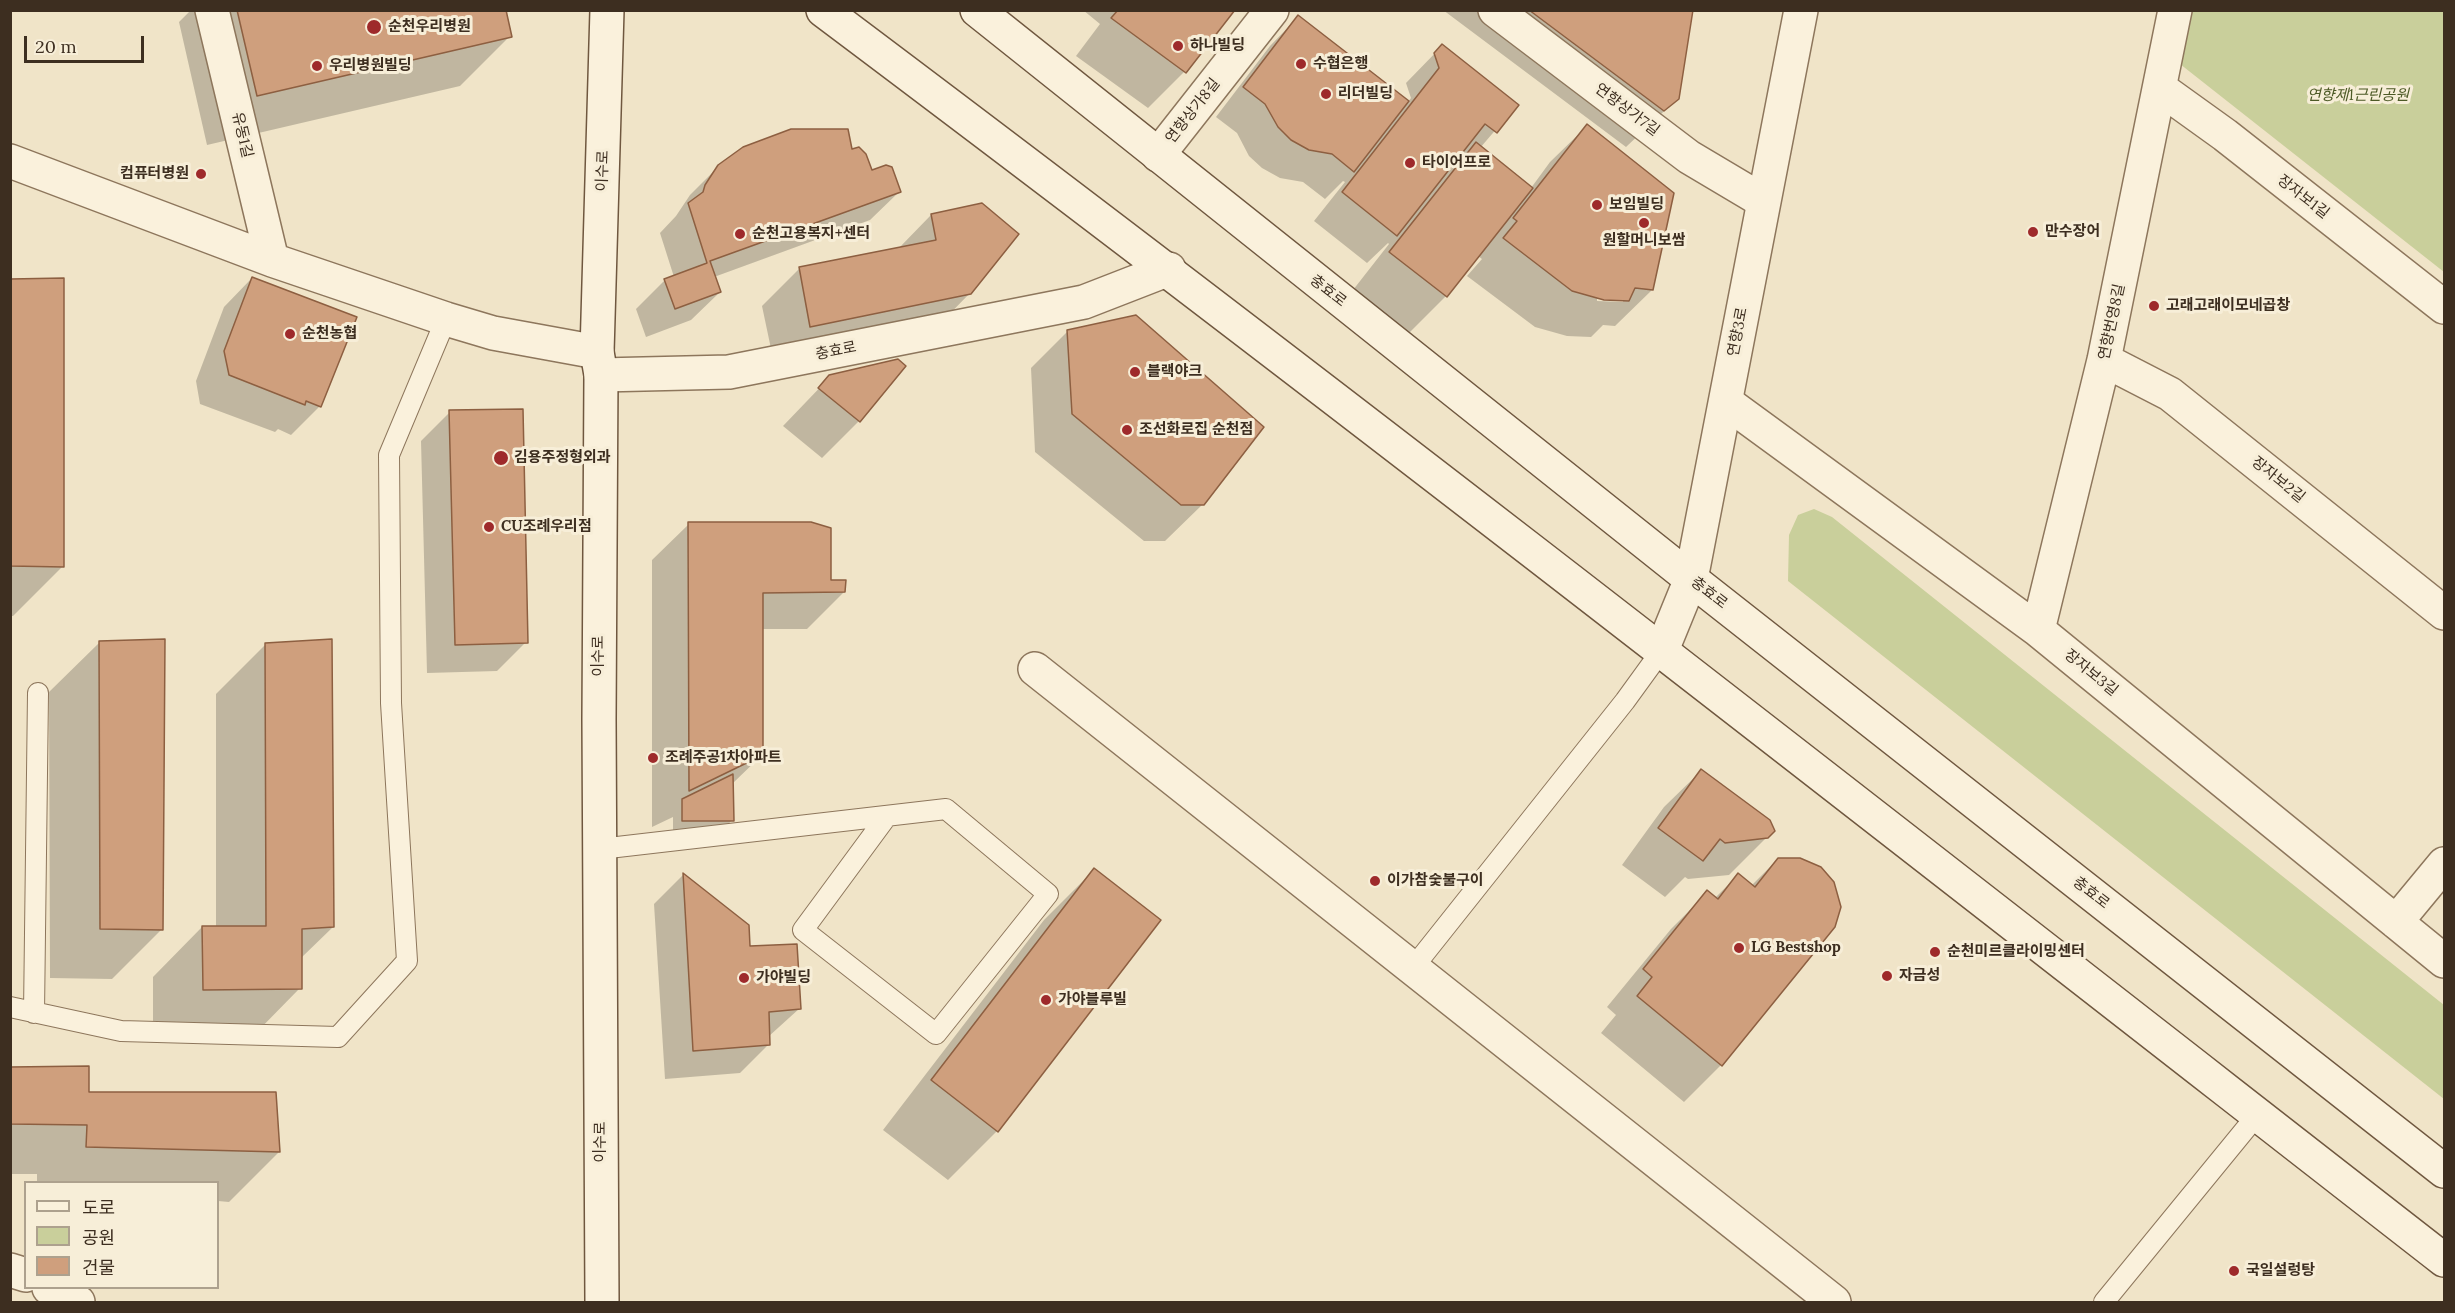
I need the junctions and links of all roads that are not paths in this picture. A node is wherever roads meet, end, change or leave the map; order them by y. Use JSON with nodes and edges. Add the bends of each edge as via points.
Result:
{"nodes":[{"id":1,"x":212,"y":10,"type":"edge"},
{"id":2,"x":608,"y":10,"type":"edge"},
{"id":3,"x":823,"y":10,"type":"edge"},
{"id":4,"x":977,"y":10,"type":"edge"},
{"id":5,"x":1272,"y":10,"type":"edge"},
{"id":6,"x":1495,"y":10,"type":"edge"},
{"id":7,"x":1801,"y":10,"type":"edge"},
{"id":8,"x":2175,"y":10,"type":"edge"},
{"id":9,"x":2161,"y":89,"type":"junction"},
{"id":10,"x":1158,"y":155,"type":"junction"},
{"id":11,"x":10,"y":161,"type":"edge"},
{"id":12,"x":1763,"y":201,"type":"junction"},
{"id":13,"x":272,"y":260,"type":"junction"},
{"id":14,"x":1169,"y":270,"type":"junction"},
{"id":15,"x":2445,"y":307,"type":"edge"},
{"id":16,"x":446,"y":319,"type":"junction"},
{"id":17,"x":2104,"y":360,"type":"junction"},
{"id":18,"x":599,"y":364,"type":"junction"},
{"id":19,"x":1726,"y":402,"type":"junction"},
{"id":20,"x":1691,"y":579,"type":"junction"},
{"id":21,"x":2445,"y":613,"type":"edge"},
{"id":22,"x":2038,"y":630,"type":"junction"},
{"id":23,"x":1662,"y":650,"type":"junction"},
{"id":24,"x":1035,"y":669,"type":"dead end"},
{"id":25,"x":38,"y":693,"type":"dead end"},
{"id":26,"x":887,"y":816,"type":"junction"},
{"id":27,"x":600,"y":849,"type":"junction"},
{"id":28,"x":2445,"y":864,"type":"edge"},
{"id":29,"x":2396,"y":922,"type":"junction"},
{"id":30,"x":2445,"y":961,"type":"edge"},
{"id":31,"x":1412,"y":969,"type":"junction"},
{"id":32,"x":10,"y":1007,"type":"edge"},
{"id":33,"x":34,"y":1013,"type":"junction"},
{"id":34,"x":2257,"y":1114,"type":"junction"},
{"id":35,"x":2445,"y":1171,"type":"edge"},
{"id":36,"x":2445,"y":1260,"type":"edge"},
{"id":37,"x":53,"y":1289,"type":"edge"},
{"id":38,"x":78,"y":1302,"type":"edge"},
{"id":39,"x":602,"y":1302,"type":"edge"},
{"id":40,"x":1834,"y":1302,"type":"edge"},
{"id":41,"x":2104,"y":1302,"type":"edge"}],
"edges":[{"from":1,"to":13,"type":"street","name":"유동1길"},
{"from":2,"to":18,"type":"street","name":"이수로"},
{"from":3,"to":14,"type":"street"},
{"from":4,"to":10,"type":"street","name":"충효로"},
{"from":5,"to":10,"type":"street","name":"연향상가8길"},
{"from":6,"to":12,"type":"street","name":"연향상가7길","via":[[1689,157]]},
{"from":7,"to":12,"type":"street","name":"연향3로"},
{"from":8,"to":9,"type":"street","name":"연향번영8길"},
{"from":9,"to":15,"type":"street","name":"장자보1길"},
{"from":9,"to":17,"type":"street","name":"연향번영8길"},
{"from":10,"to":20,"type":"street","name":"충효로"},
{"from":11,"to":13,"type":"street","name":"충효로"},
{"from":12,"to":19,"type":"street","name":"연향3로"},
{"from":13,"to":16,"type":"street","name":"충효로"},
{"from":14,"to":18,"type":"street","name":"충효로","via":[[1084,302],[729,372]]},
{"from":14,"to":23,"type":"street"},
{"from":16,"to":18,"type":"street","name":"충효로"},
{"from":16,"to":33,"type":"lane","via":[[389,455],[391,703],[407,961],[338,1037],[121,1031]]},
{"from":17,"to":21,"type":"street","name":"장자보2길","via":[[2170,394]]},
{"from":17,"to":22,"type":"street","name":"연향번영8길"},
{"from":18,"to":27,"type":"street","name":"이수로"},
{"from":19,"to":20,"type":"street","name":"연향3로"},
{"from":19,"to":22,"type":"street","name":"장자보3길"},
{"from":20,"to":23,"type":"street","name":"연향3로"},
{"from":20,"to":35,"type":"street","name":"충효로"},
{"from":22,"to":29,"type":"street","name":"장자보3길"},
{"from":23,"to":31,"type":"lane","via":[[1626,701]]},
{"from":23,"to":34,"type":"street"},
{"from":24,"to":31,"type":"street"},
{"from":25,"to":33,"type":"lane"},
{"from":26,"to":26,"type":"lane","via":[[946,809],[1048,894],[936,1034],[803,930]]},
{"from":26,"to":27,"type":"lane"},
{"from":27,"to":39,"type":"street","name":"이수로"},
{"from":28,"to":29,"type":"street"},
{"from":29,"to":30,"type":"street","name":"장자보3길"},
{"from":31,"to":40,"type":"street"},
{"from":32,"to":33,"type":"lane"},
{"from":34,"to":36,"type":"street"},
{"from":34,"to":41,"type":"lane"},
{"from":37,"to":38,"type":"street"}]}
